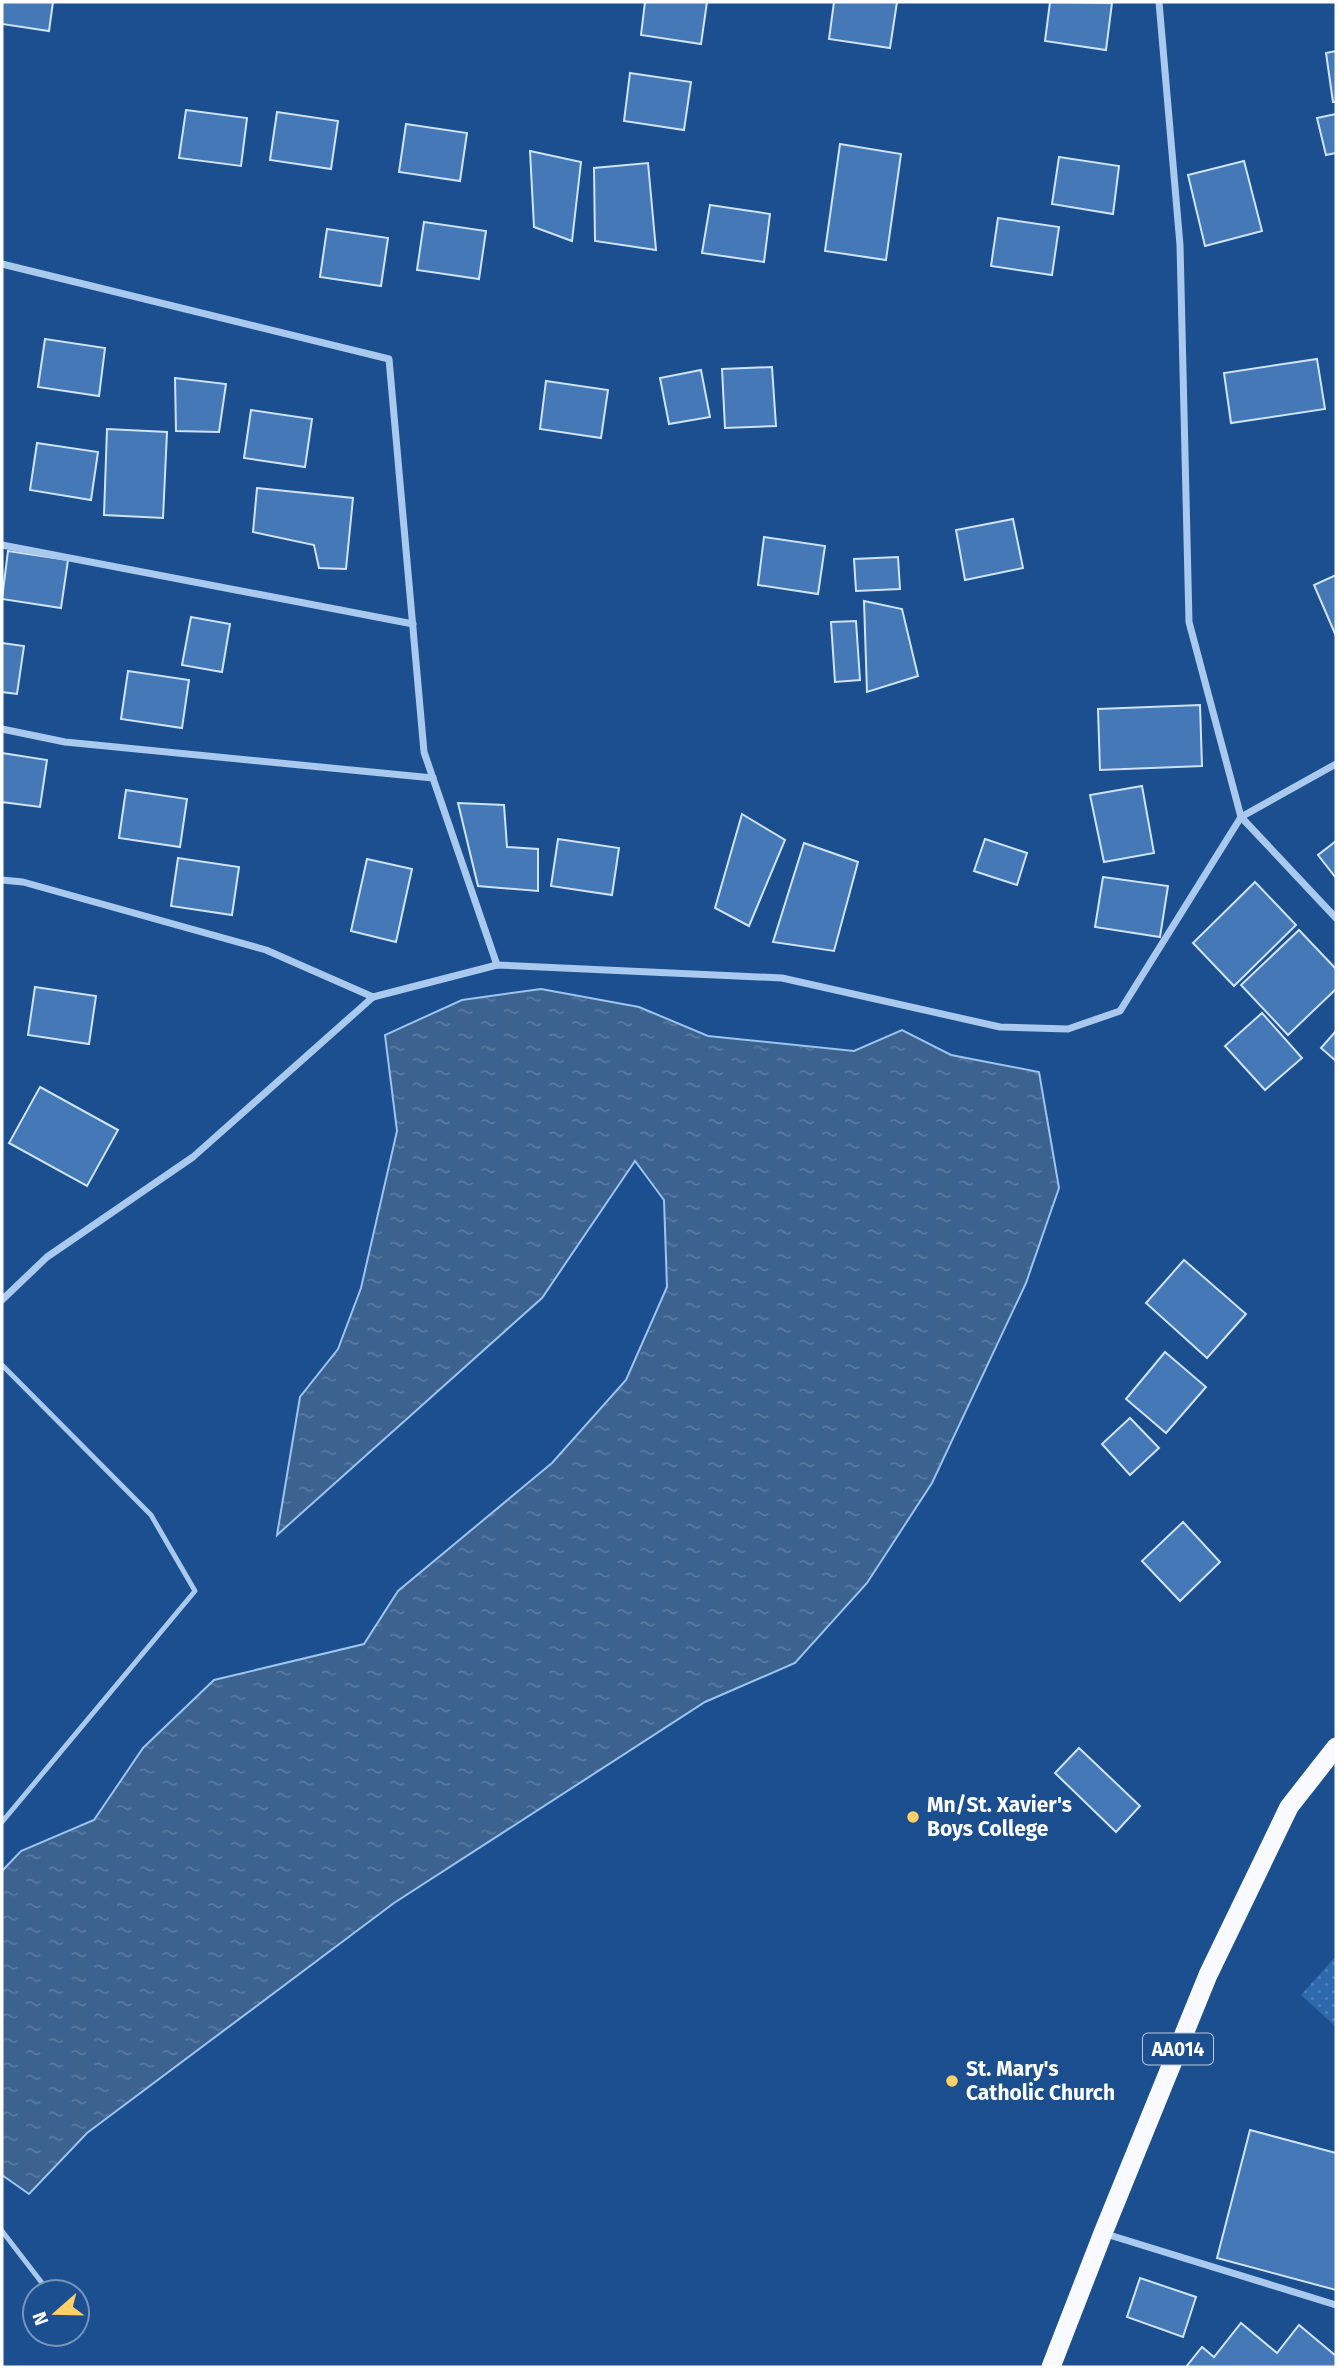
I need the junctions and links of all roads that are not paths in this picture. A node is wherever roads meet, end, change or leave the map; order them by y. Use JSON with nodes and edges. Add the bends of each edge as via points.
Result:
{"nodes":[{"id":1,"x":1159,"y":2,"type":"edge"},
{"id":2,"x":2,"y":264,"type":"edge"},
{"id":3,"x":2,"y":545,"type":"edge"},
{"id":4,"x":413,"y":624,"type":"junction"},
{"id":5,"x":2,"y":729,"type":"edge"},
{"id":6,"x":1336,"y":764,"type":"edge"},
{"id":7,"x":433,"y":778,"type":"junction"},
{"id":8,"x":1241,"y":817,"type":"junction"},
{"id":9,"x":2,"y":880,"type":"edge"},
{"id":10,"x":1336,"y":918,"type":"edge"},
{"id":11,"x":497,"y":965,"type":"junction"},
{"id":12,"x":373,"y":997,"type":"junction"},
{"id":13,"x":2,"y":1300,"type":"edge"},
{"id":14,"x":2,"y":1365,"type":"edge"},
{"id":15,"x":1336,"y":1747,"type":"edge"},
{"id":16,"x":2,"y":1822,"type":"edge"},
{"id":17,"x":2,"y":2231,"type":"edge"},
{"id":18,"x":1103,"y":2232,"type":"junction"},
{"id":19,"x":38,"y":2278,"type":"edge"},
{"id":20,"x":1336,"y":2305,"type":"edge"},
{"id":21,"x":1051,"y":2367,"type":"edge"}],
"edges":[{"from":1,"to":8,"type":"street","via":[[1180,245],[1189,622]]},
{"from":2,"to":4,"type":"street","via":[[389,359]]},
{"from":3,"to":4,"type":"street"},
{"from":4,"to":7,"type":"street","via":[[424,752]]},
{"from":5,"to":7,"type":"street","via":[[65,743]]},
{"from":6,"to":8,"type":"street"},
{"from":7,"to":11,"type":"street"},
{"from":8,"to":10,"type":"street"},
{"from":8,"to":11,"type":"street","via":[[1120,1011],[1068,1030],[1000,1027],[782,978]]},
{"from":9,"to":12,"type":"street","via":[[266,950]]},
{"from":11,"to":12,"type":"street"},
{"from":12,"to":13,"type":"street","via":[[193,1157],[47,1257]]},
{"from":14,"to":16,"type":"lane","via":[[151,1515],[195,1591]]},
{"from":15,"to":18,"type":"highway","number":"AA014","via":[[1289,1807],[1208,1975]]},
{"from":17,"to":19,"type":"lane"},
{"from":18,"to":20,"type":"street"},
{"from":18,"to":21,"type":"highway","number":"AA014"}]}
